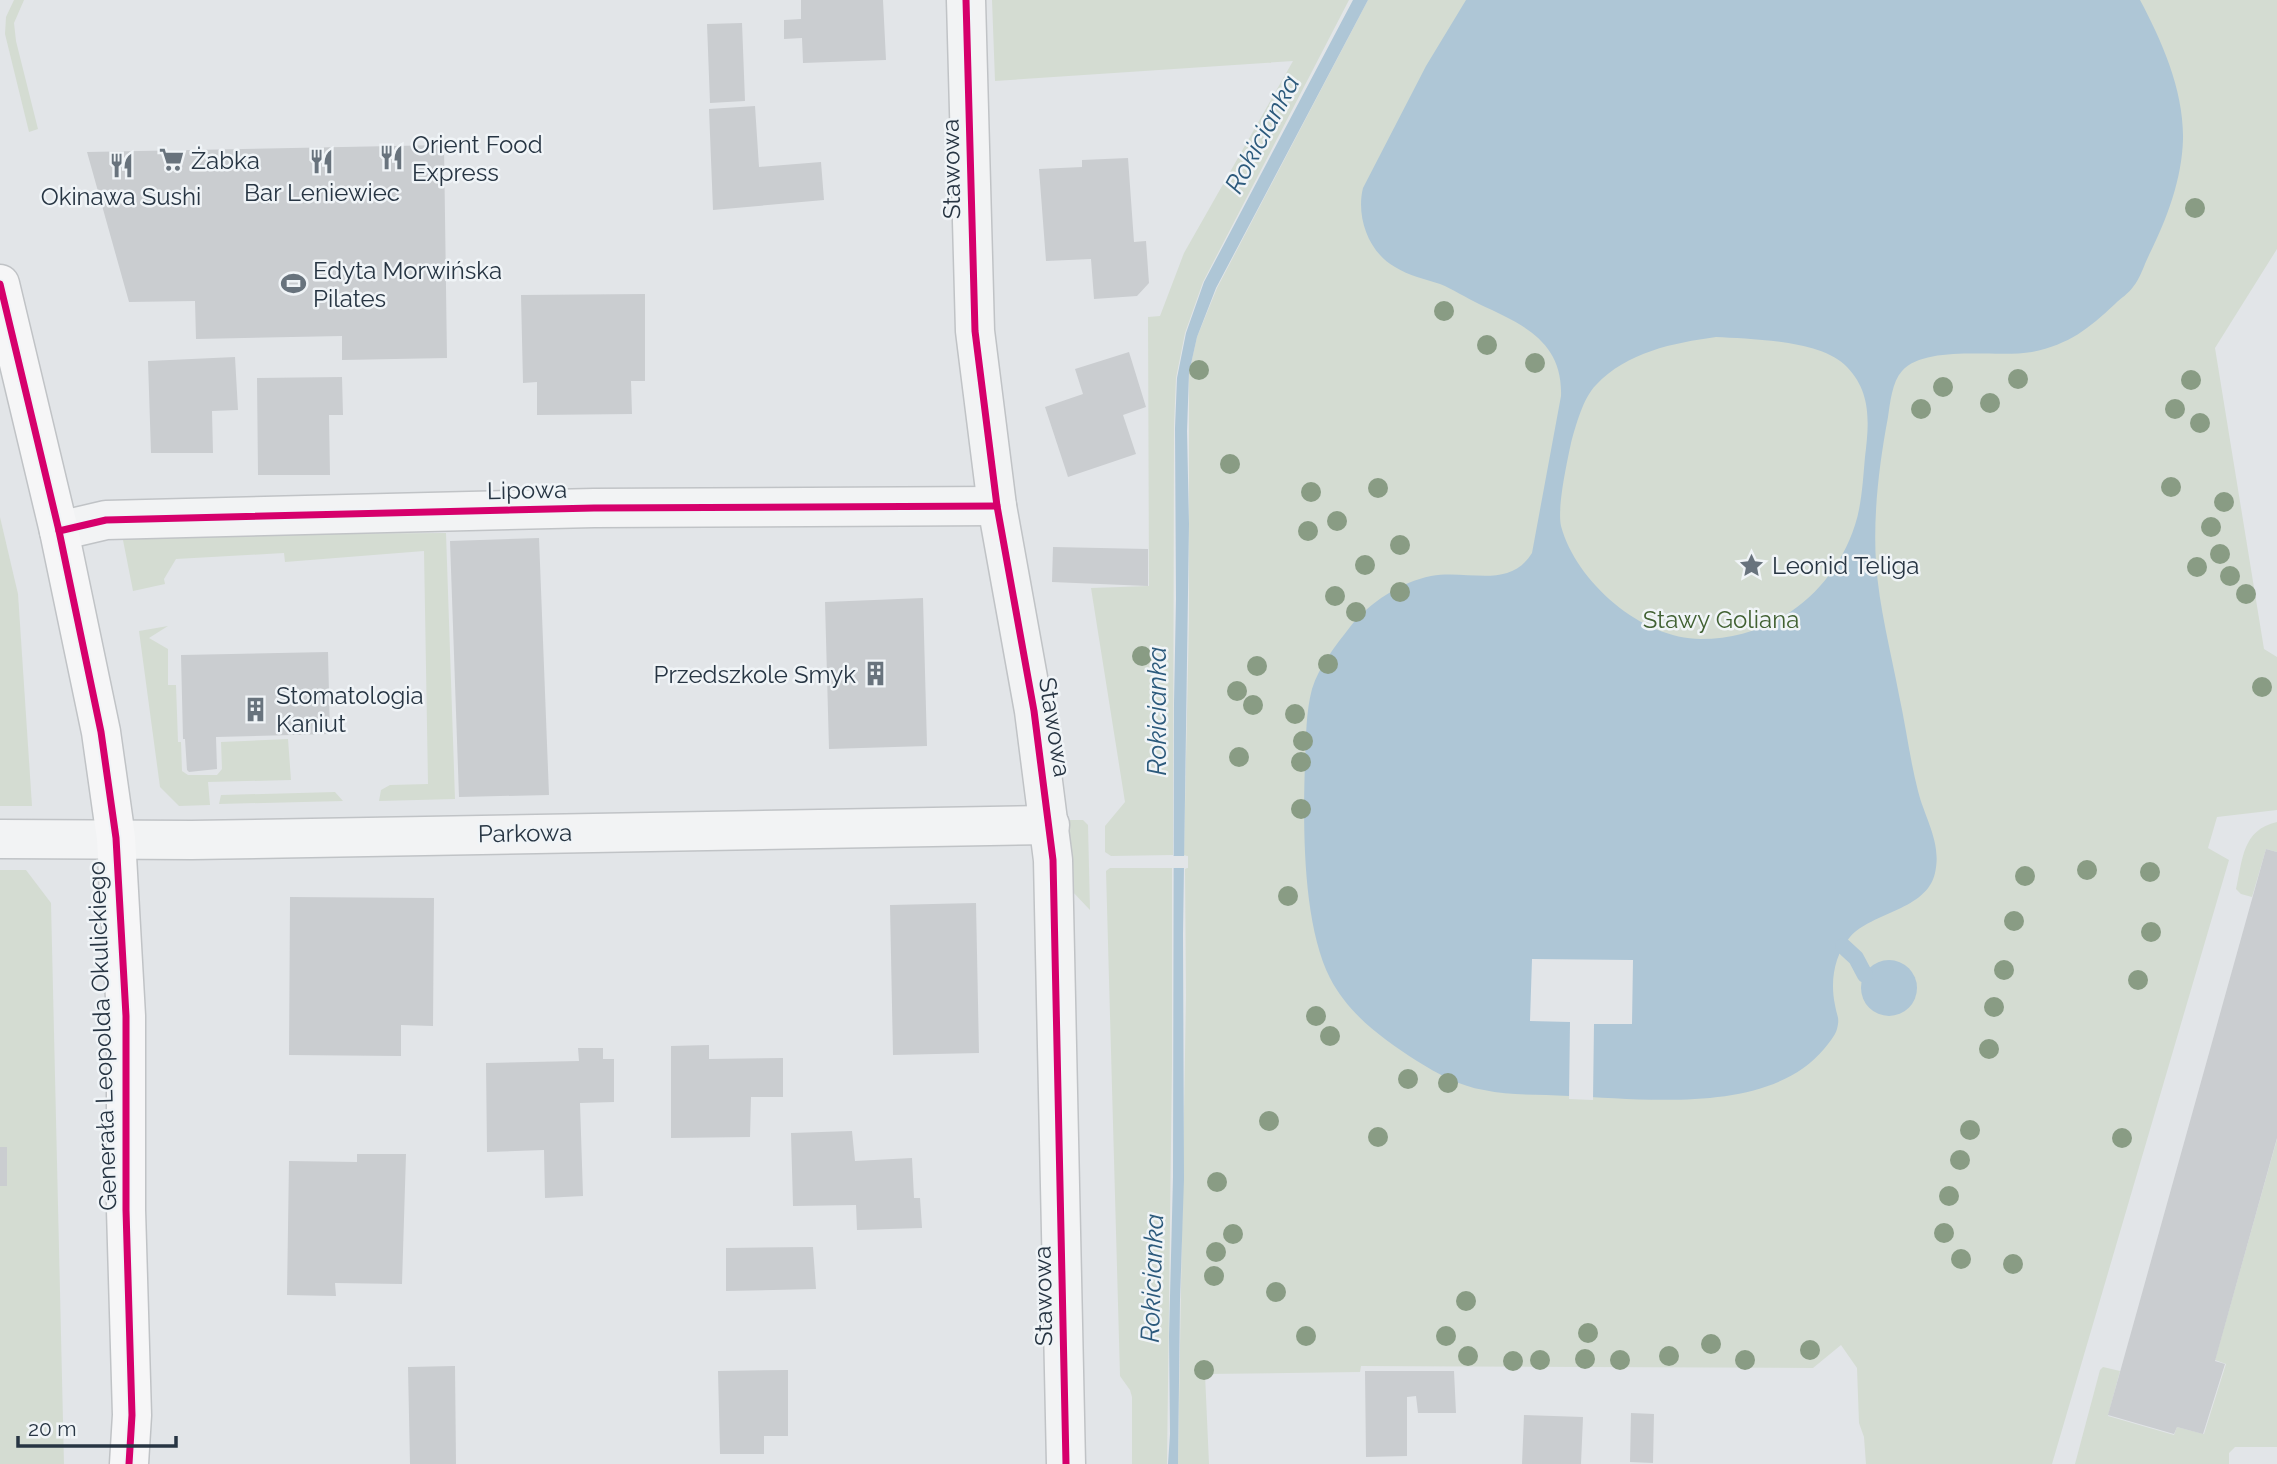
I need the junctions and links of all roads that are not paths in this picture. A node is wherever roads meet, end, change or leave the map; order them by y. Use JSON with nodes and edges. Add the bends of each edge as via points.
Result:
{"nodes":[{"id":1,"x":966,"y":0,"type":"edge"},
{"id":2,"x":0,"y":284,"type":"edge"},
{"id":3,"x":997,"y":506,"type":"junction"},
{"id":4,"x":59,"y":531,"type":"junction"},
{"id":5,"x":1050,"y":825,"type":"junction"},
{"id":6,"x":116,"y":838,"type":"junction"},
{"id":7,"x":0,"y":839,"type":"edge"},
{"id":8,"x":128,"y":1464,"type":"edge"},
{"id":9,"x":1066,"y":1464,"type":"edge"}],
"edges":[{"from":1,"to":3,"type":"street","name":"Stawowa","via":[[975,331]]},
{"from":2,"to":4,"type":"street","name":"Generała Leopolda Okulickiego"},
{"from":3,"to":4,"type":"street","name":"Lipowa","via":[[594,508],[106,520]]},
{"from":3,"to":5,"type":"street","name":"Stawowa"},
{"from":4,"to":6,"type":"street","name":"Generała Leopolda Okulickiego","via":[[101,732]]},
{"from":5,"to":6,"type":"street","name":"Parkowa"},
{"from":5,"to":9,"type":"street","name":"Stawowa"},
{"from":6,"to":7,"type":"street","name":"Parkowa"},
{"from":6,"to":8,"type":"street","name":"Generała Leopolda Okulickiego","via":[[125,1016],[132,1415]]}]}
